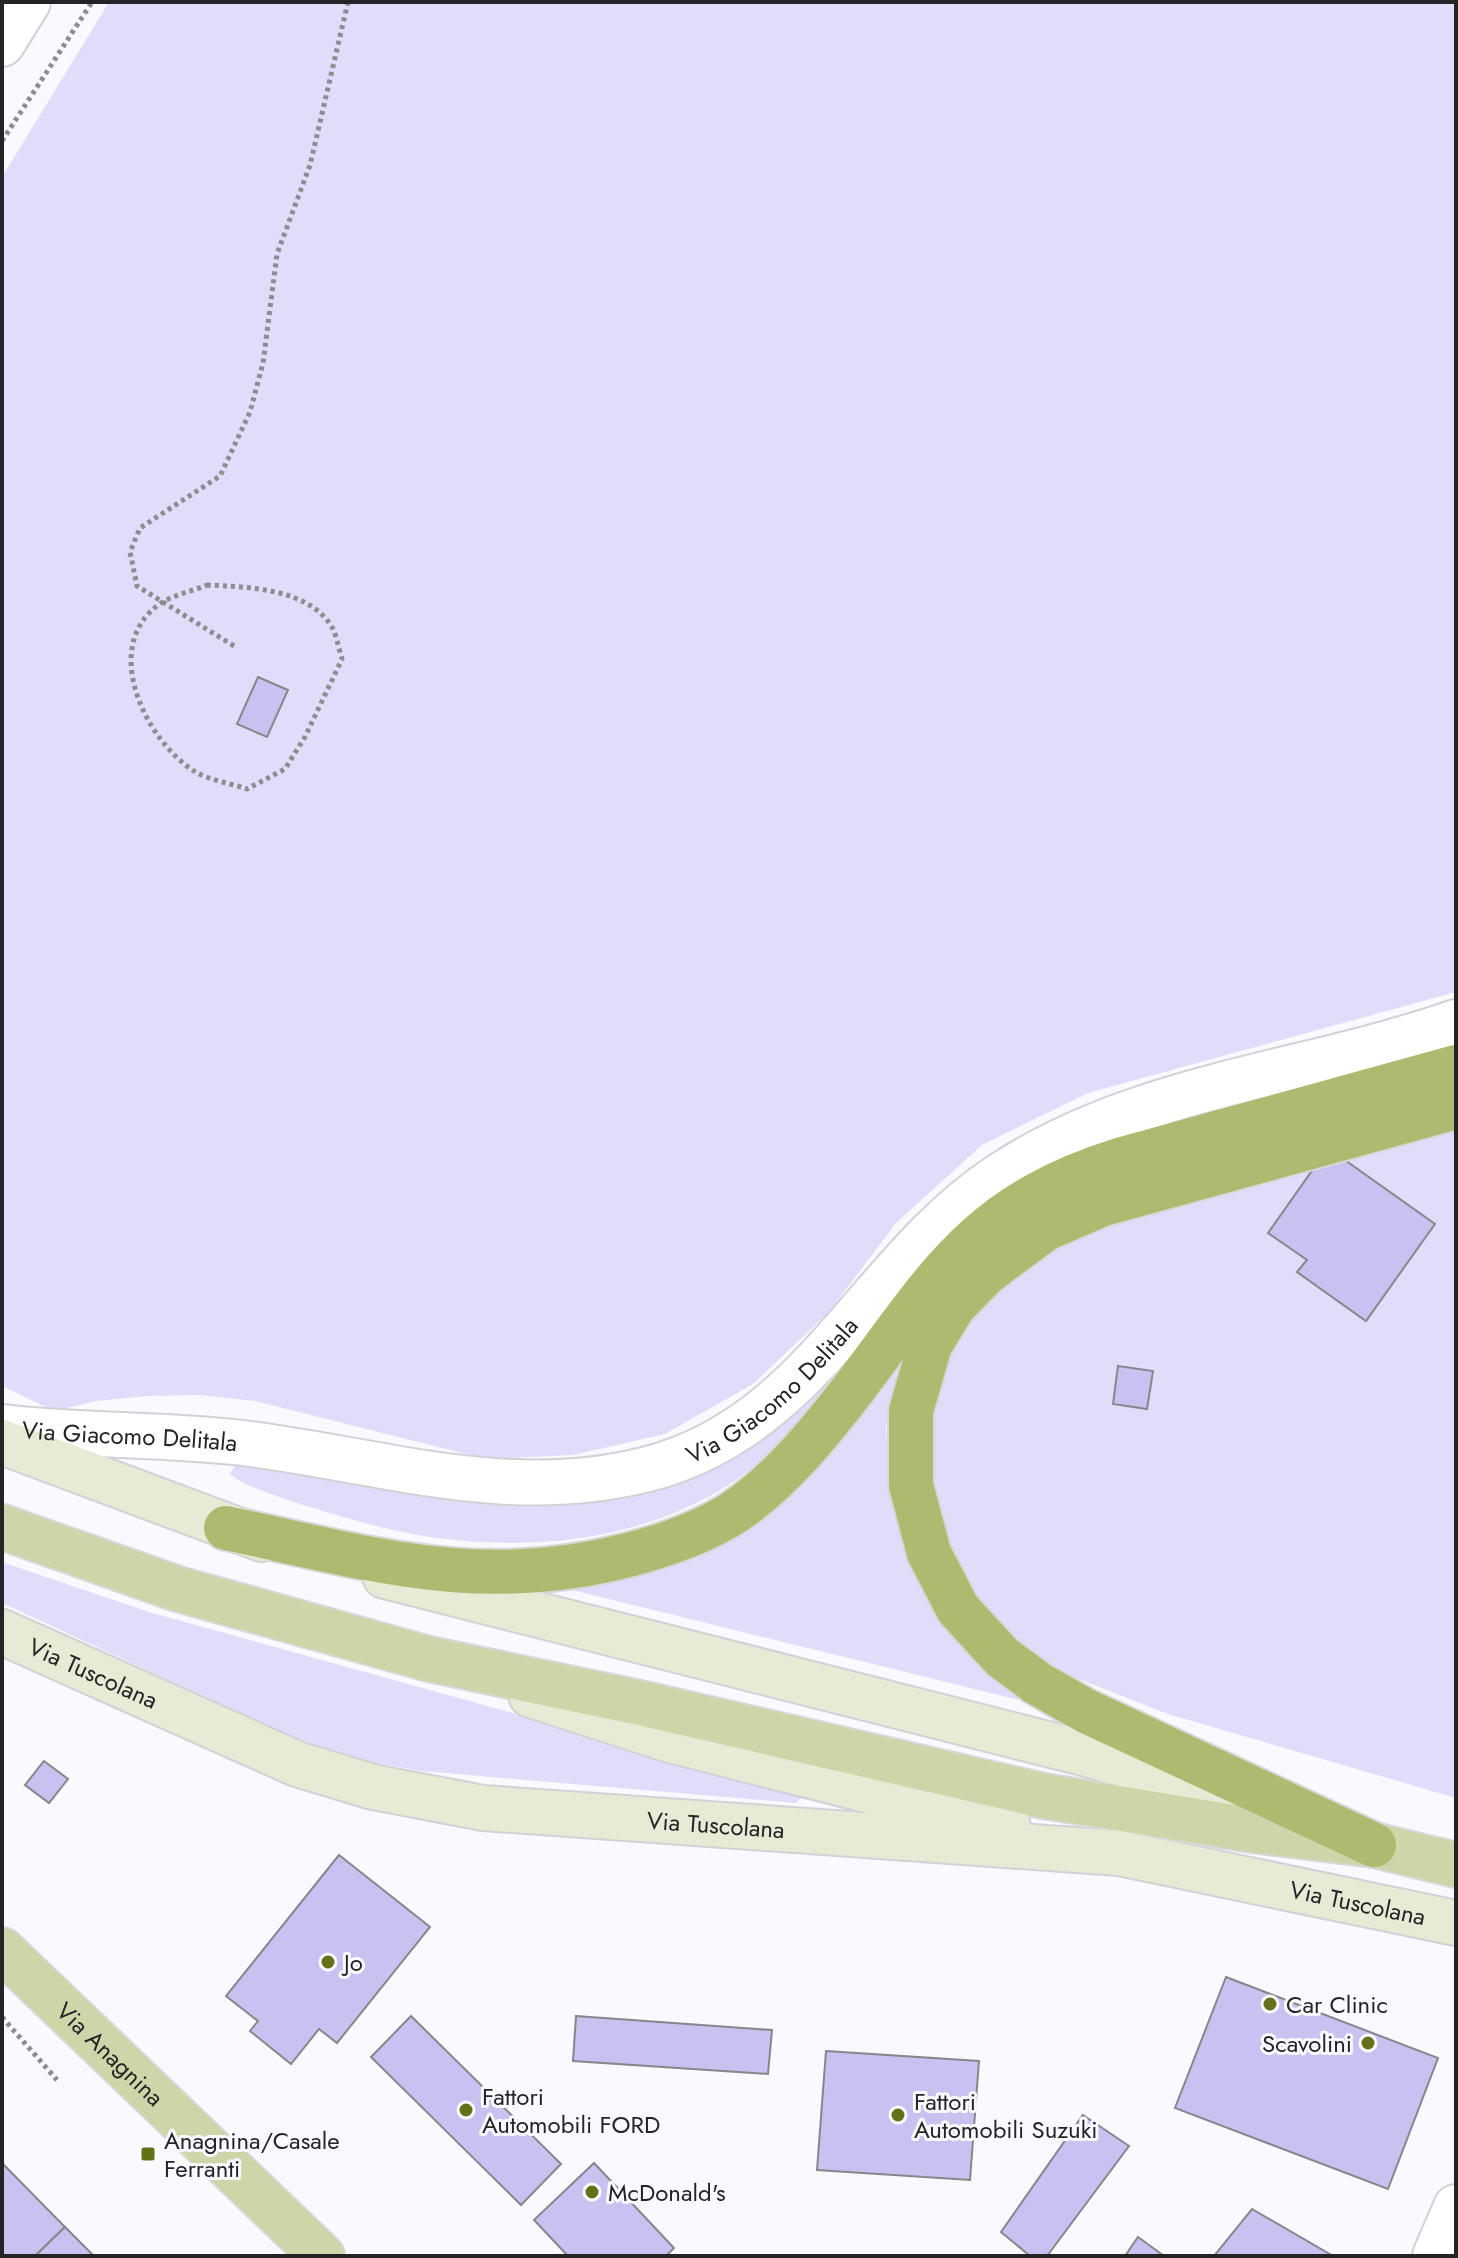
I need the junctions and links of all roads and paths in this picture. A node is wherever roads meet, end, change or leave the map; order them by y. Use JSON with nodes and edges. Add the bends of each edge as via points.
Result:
{"nodes":[{"id":1,"x":28,"y":2,"type":"edge"},
{"id":2,"x":92,"y":2,"type":"edge"},
{"id":3,"x":348,"y":2,"type":"edge"},
{"id":4,"x":2,"y":44,"type":"edge"},
{"id":5,"x":2,"y":141,"type":"edge"},
{"id":6,"x":160,"y":603,"type":"junction"},
{"id":7,"x":234,"y":646,"type":"dead end"},
{"id":8,"x":1456,"y":1022,"type":"edge"},
{"id":9,"x":1456,"y":1067,"type":"edge"},
{"id":10,"x":1456,"y":1107,"type":"edge"},
{"id":11,"x":2,"y":1427,"type":"edge"},
{"id":12,"x":2,"y":1442,"type":"edge"},
{"id":13,"x":2,"y":1527,"type":"edge"},
{"id":14,"x":226,"y":1528,"type":"junction"},
{"id":15,"x":2,"y":1632,"type":"edge"},
{"id":16,"x":429,"y":1659,"type":"junction"},
{"id":17,"x":1374,"y":1845,"type":"junction"},
{"id":18,"x":1119,"y":1853,"type":"junction"},
{"id":19,"x":1456,"y":1865,"type":"edge"},
{"id":20,"x":1456,"y":1923,"type":"edge"},
{"id":21,"x":2,"y":1950,"type":"edge"},
{"id":22,"x":2,"y":2017,"type":"edge"},
{"id":23,"x":57,"y":2080,"type":"dead end"},
{"id":24,"x":1456,"y":2207,"type":"edge"},
{"id":25,"x":318,"y":2255,"type":"edge"},
{"id":26,"x":1435,"y":2256,"type":"edge"}],
"edges":[{"from":1,"to":4,"type":"street"},
{"from":2,"to":5,"type":"path"},
{"from":3,"to":6,"type":"path","via":[[310,165],[277,254],[263,363],[250,412],[220,476],[140,528],[130,552],[137,586]]},
{"from":6,"to":6,"type":"path","via":[[138,629],[131,663],[136,695],[152,732],[194,771],[247,789],[285,769],[342,659],[332,627],[304,600],[248,587],[207,585]]},
{"from":6,"to":7,"type":"path"},
{"from":8,"to":11,"type":"street","name":"Via Giacomo Delitala","via":[[1155,1103],[1053,1144],[998,1176],[940,1223],[830,1349],[772,1405],[727,1436],[652,1468],[582,1482],[507,1484],[219,1441]]},
{"from":9,"to":14,"type":"highway","via":[[1119,1160],[1029,1197],[939,1274],[854,1389],[775,1477],[730,1514],[685,1536],[586,1565],[493,1575],[399,1565]]},
{"from":10,"to":17,"type":"highway","via":[[1103,1204],[1045,1229],[986,1273],[953,1307],[925,1356],[911,1411],[911,1485],[929,1553],[958,1609],[1002,1657],[1086,1711]]},
{"from":12,"to":14,"type":"main road"},
{"from":13,"to":16,"type":"main road","via":[[213,1600]]},
{"from":14,"to":17,"type":"main road","via":[[513,1610],[1183,1779]]},
{"from":15,"to":18,"type":"main road","name":"Via Tuscolana","via":[[297,1764],[450,1803]]},
{"from":16,"to":17,"type":"main road","via":[[1123,1811]]},
{"from":16,"to":18,"type":"main road","via":[[670,1740]]},
{"from":17,"to":19,"type":"main road"},
{"from":18,"to":20,"type":"main road","name":"Via Tuscolana"},
{"from":21,"to":25,"type":"main road","name":"Via Anagnina"},
{"from":22,"to":23,"type":"path"},
{"from":24,"to":26,"type":"street"}]}
